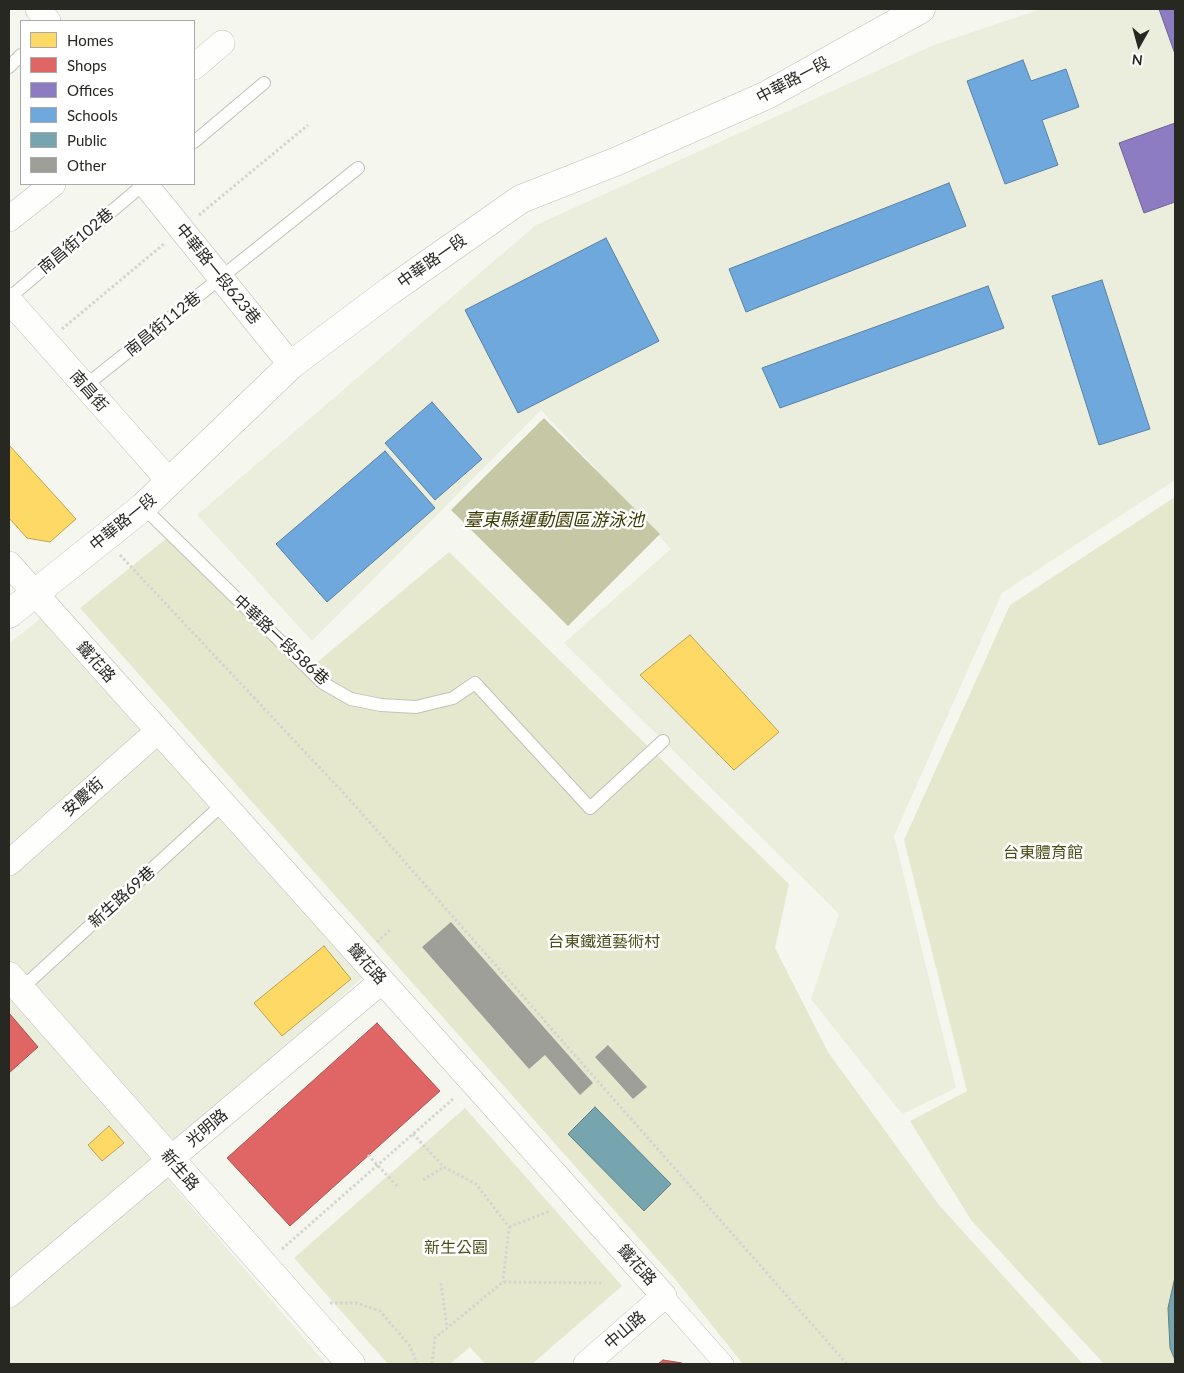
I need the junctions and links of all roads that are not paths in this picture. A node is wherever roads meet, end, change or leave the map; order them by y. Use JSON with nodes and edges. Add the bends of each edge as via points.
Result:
{"nodes":[{"id":1,"x":38,"y":9,"type":"edge"},
{"id":2,"x":921,"y":9,"type":"edge"},
{"id":3,"x":47,"y":20,"type":"edge"},
{"id":4,"x":222,"y":43,"type":"dead end"},
{"id":5,"x":20,"y":56,"type":"edge"},
{"id":6,"x":195,"y":66,"type":"edge"},
{"id":7,"x":9,"y":67,"type":"edge"},
{"id":8,"x":264,"y":82,"type":"dead end"},
{"id":9,"x":195,"y":141,"type":"edge"},
{"id":10,"x":358,"y":168,"type":"dead end"},
{"id":11,"x":52,"y":185,"type":"edge"},
{"id":12,"x":143,"y":185,"type":"edge"},
{"id":13,"x":145,"y":185,"type":"edge"},
{"id":14,"x":9,"y":219,"type":"edge"},
{"id":15,"x":222,"y":277,"type":"junction"},
{"id":16,"x":9,"y":298,"type":"edge"},
{"id":17,"x":291,"y":364,"type":"junction"},
{"id":18,"x":85,"y":386,"type":"junction"},
{"id":19,"x":170,"y":482,"type":"junction"},
{"id":20,"x":143,"y":507,"type":"junction"},
{"id":21,"x":9,"y":564,"type":"edge"},
{"id":22,"x":34,"y":593,"type":"junction"},
{"id":23,"x":9,"y":614,"type":"edge"},
{"id":24,"x":158,"y":731,"type":"junction"},
{"id":25,"x":663,"y":741,"type":"dead end"},
{"id":26,"x":223,"y":804,"type":"junction"},
{"id":27,"x":9,"y":863,"type":"edge"},
{"id":28,"x":382,"y":981,"type":"junction"},
{"id":29,"x":15,"y":983,"type":"edge"},
{"id":30,"x":170,"y":1159,"type":"junction"},
{"id":31,"x":9,"y":1296,"type":"edge"},
{"id":32,"x":664,"y":1296,"type":"junction"},
{"id":33,"x":351,"y":1364,"type":"edge"},
{"id":34,"x":586,"y":1364,"type":"edge"},
{"id":35,"x":724,"y":1364,"type":"edge"}],
"edges":[{"from":1,"to":3,"type":"street"},
{"from":2,"to":17,"type":"street","name":"中華路一段","via":[[767,95],[522,199]]},
{"from":4,"to":6,"type":"street"},
{"from":5,"to":7,"type":"lane"},
{"from":8,"to":9,"type":"lane"},
{"from":10,"to":15,"type":"lane","name":"南昌街112巷"},
{"from":11,"to":14,"type":"street"},
{"from":12,"to":16,"type":"lane","name":"南昌街102巷"},
{"from":13,"to":15,"type":"street","name":"中華路一段623巷"},
{"from":15,"to":17,"type":"street","name":"中華路一段623巷"},
{"from":15,"to":18,"type":"lane","name":"南昌街112巷"},
{"from":16,"to":18,"type":"street","name":"南昌街"},
{"from":17,"to":19,"type":"street","name":"中華路一段"},
{"from":18,"to":19,"type":"street","name":"南昌街"},
{"from":19,"to":20,"type":"street","name":"中華路一段"},
{"from":20,"to":22,"type":"street","name":"中華路一段"},
{"from":20,"to":25,"type":"lane","name":"中華路一段586巷","via":[[323,683],[351,699],[416,707],[453,698],[474,683],[590,808]]},
{"from":21,"to":22,"type":"street","name":"鐵花路"},
{"from":22,"to":23,"type":"street","name":"中華路一段"},
{"from":22,"to":24,"type":"street","name":"鐵花路"},
{"from":24,"to":26,"type":"street","name":"鐵花路"},
{"from":24,"to":27,"type":"street","name":"安慶街"},
{"from":26,"to":28,"type":"street","name":"鐵花路"},
{"from":26,"to":29,"type":"lane","name":"新生路69巷"},
{"from":28,"to":30,"type":"street","name":"光明路"},
{"from":28,"to":32,"type":"street","name":"鐵花路"},
{"from":29,"to":30,"type":"street","name":"新生路"},
{"from":30,"to":31,"type":"street","name":"光明路"},
{"from":30,"to":33,"type":"street","name":"新生路"},
{"from":32,"to":34,"type":"street","name":"中山路"},
{"from":32,"to":35,"type":"street","name":"鐵花路"}]}
